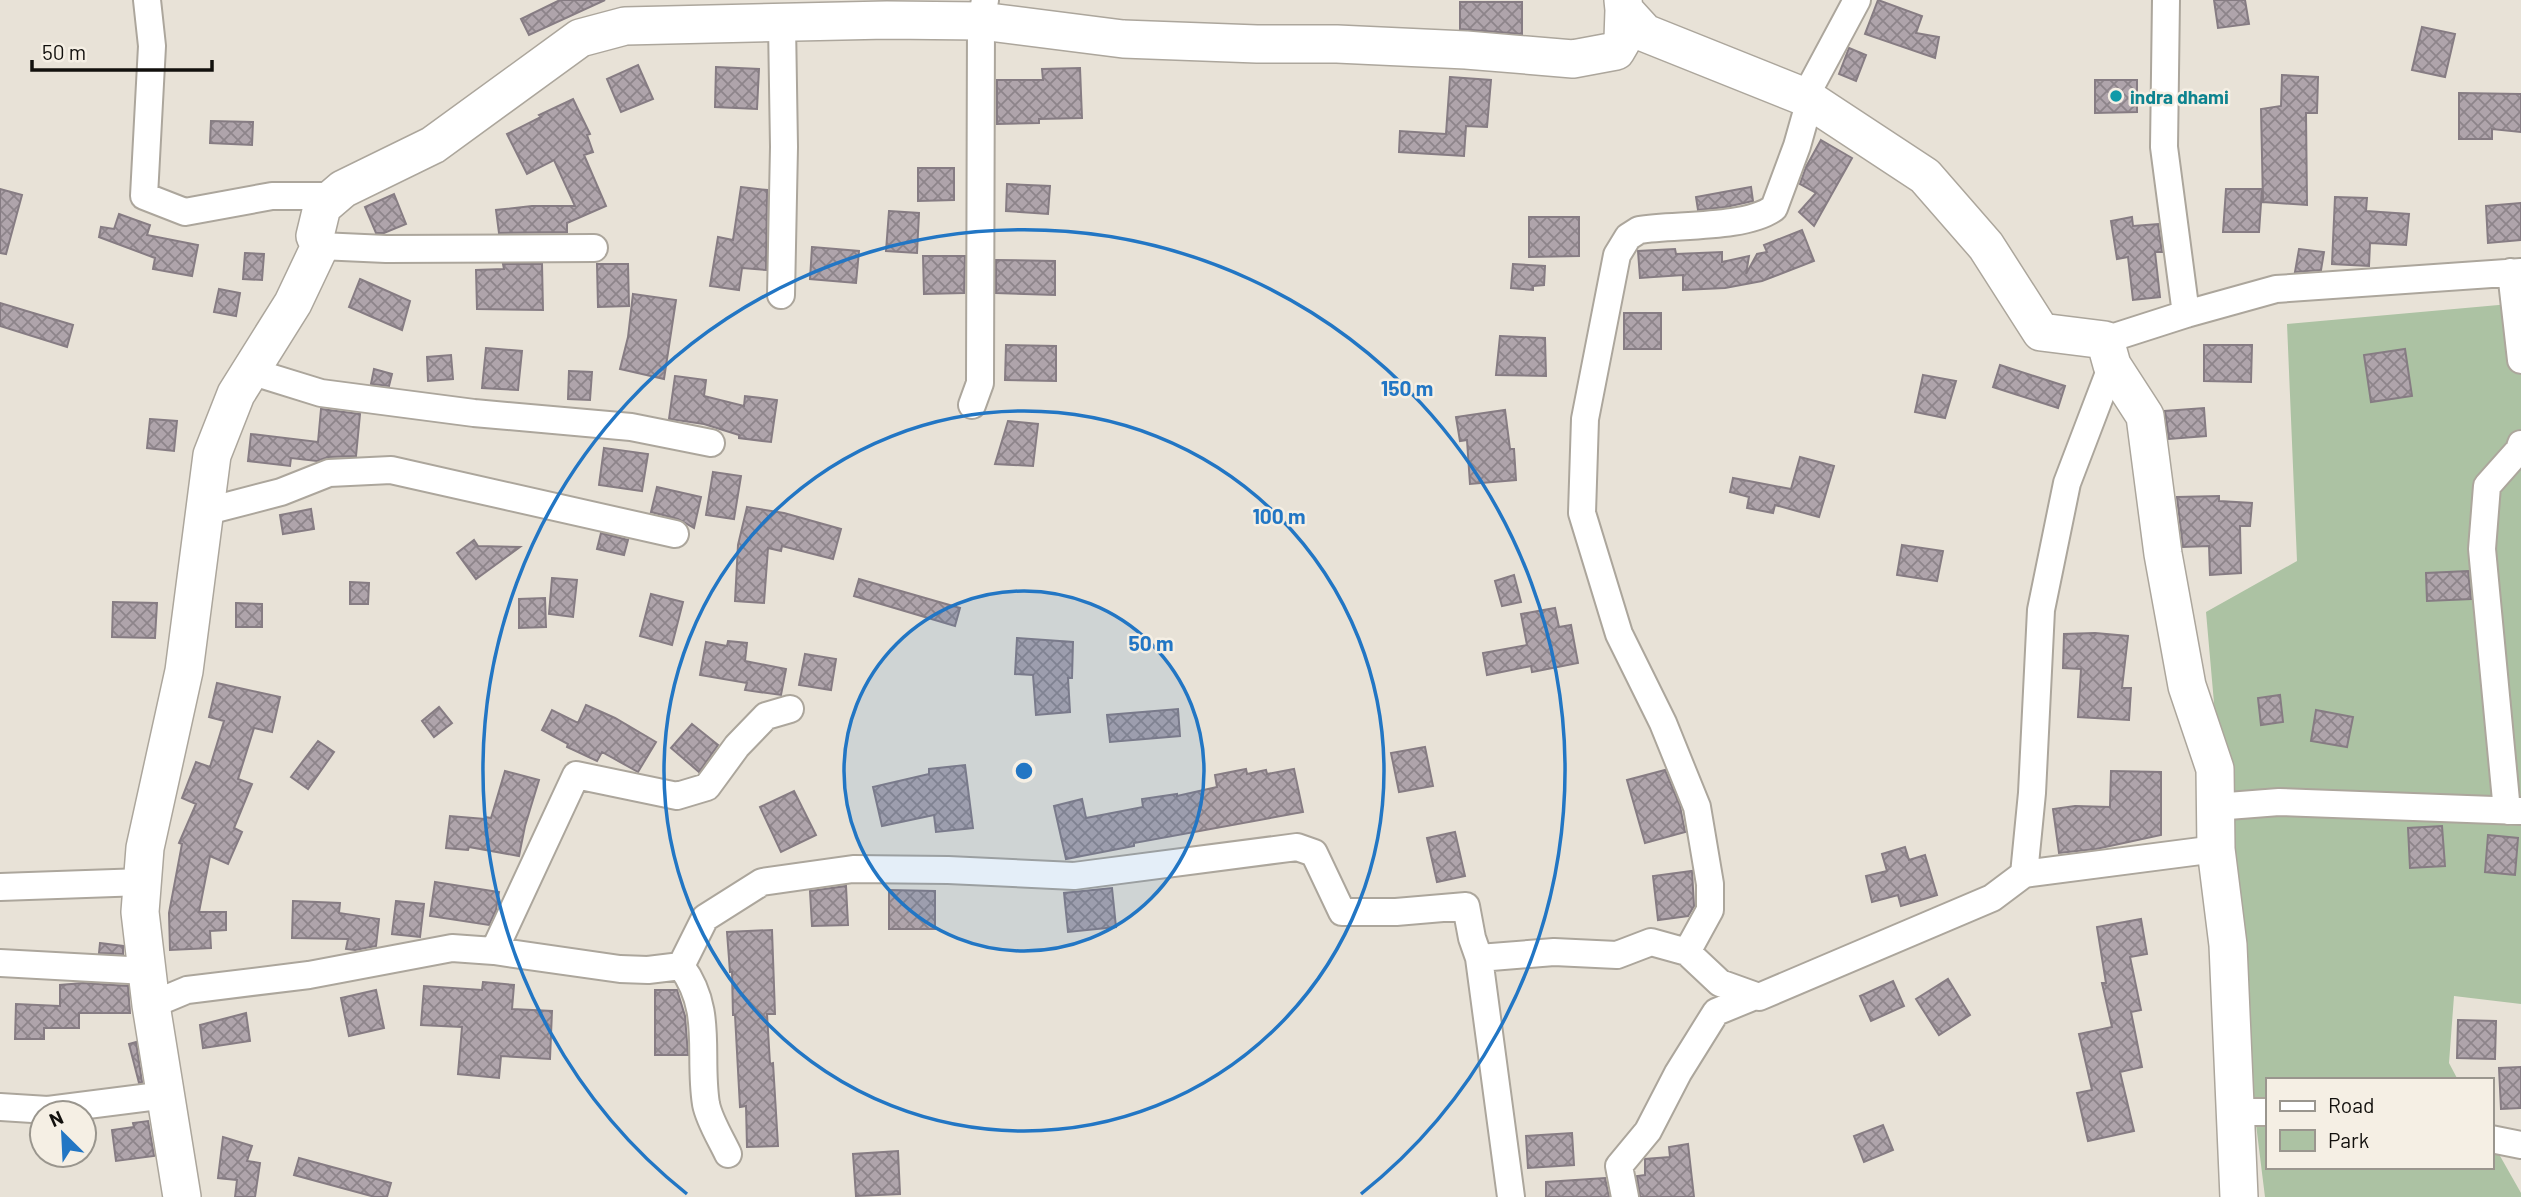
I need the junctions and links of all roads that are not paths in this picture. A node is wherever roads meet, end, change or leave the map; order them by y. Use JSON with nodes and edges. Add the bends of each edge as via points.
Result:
{"nodes":[{"id":1,"x":147,"y":0,"type":"edge"},
{"id":2,"x":1857,"y":0,"type":"edge"},
{"id":3,"x":2166,"y":0,"type":"edge"},
{"id":4,"x":1623,"y":5,"type":"edge"},
{"id":5,"x":983,"y":10,"type":"edge"},
{"id":6,"x":782,"y":24,"type":"junction"},
{"id":7,"x":1808,"y":99,"type":"junction"},
{"id":8,"x":335,"y":196,"type":"junction"},
{"id":9,"x":320,"y":246,"type":"junction"},
{"id":10,"x":594,"y":248,"type":"dead end"},
{"id":11,"x":2516,"y":272,"type":"edge"},
{"id":12,"x":781,"y":295,"type":"dead end"},
{"id":13,"x":2186,"y":314,"type":"junction"},
{"id":14,"x":2109,"y":352,"type":"junction"},
{"id":15,"x":2521,"y":360,"type":"edge"},
{"id":16,"x":250,"y":371,"type":"junction"},
{"id":17,"x":972,"y":405,"type":"dead end"},
{"id":18,"x":711,"y":443,"type":"dead end"},
{"id":19,"x":2521,"y":444,"type":"edge"},
{"id":20,"x":204,"y":512,"type":"junction"},
{"id":21,"x":675,"y":534,"type":"dead end"},
{"id":22,"x":790,"y":709,"type":"dead end"},
{"id":23,"x":2215,"y":807,"type":"junction"},
{"id":24,"x":2514,"y":811,"type":"edge"},
{"id":25,"x":2216,"y":849,"type":"junction"},
{"id":26,"x":2024,"y":874,"type":"junction"},
{"id":27,"x":143,"y":882,"type":"junction"},
{"id":28,"x":0,"y":887,"type":"edge"},
{"id":29,"x":494,"y":951,"type":"junction"},
{"id":30,"x":1687,"y":952,"type":"junction"},
{"id":31,"x":1479,"y":958,"type":"junction"},
{"id":32,"x":0,"y":963,"type":"edge"},
{"id":33,"x":681,"y":966,"type":"junction"},
{"id":34,"x":149,"y":988,"type":"junction"},
{"id":35,"x":1755,"y":996,"type":"junction"},
{"id":36,"x":166,"y":1095,"type":"junction"},
{"id":37,"x":0,"y":1107,"type":"edge"},
{"id":38,"x":2250,"y":1112,"type":"edge"},
{"id":39,"x":2493,"y":1139,"type":"edge"},
{"id":40,"x":2521,"y":1145,"type":"edge"},
{"id":41,"x":728,"y":1154,"type":"dead end"},
{"id":42,"x":182,"y":1197,"type":"edge"},
{"id":43,"x":1511,"y":1197,"type":"edge"},
{"id":44,"x":1625,"y":1197,"type":"edge"},
{"id":45,"x":2239,"y":1197,"type":"edge"}],
"edges":[{"from":1,"to":8,"type":"street","via":[[152,46],[144,196],[185,212],[272,197]]},
{"from":2,"to":7,"type":"street"},
{"from":3,"to":13,"type":"street","via":[[2164,148]]},
{"from":4,"to":5,"type":"street","via":[[1623,39],[1616,51],[1573,59],[1466,50],[1123,39]]},
{"from":4,"to":7,"type":"street","via":[[1645,33]]},
{"from":5,"to":6,"type":"street"},
{"from":5,"to":17,"type":"street","via":[[980,383]]},
{"from":6,"to":8,"type":"street","via":[[625,26],[580,38],[433,145]]},
{"from":6,"to":12,"type":"street"},
{"from":7,"to":14,"type":"street","via":[[1925,176],[1986,246],[2041,332]]},
{"from":7,"to":30,"type":"street","via":[[1797,146],[1774,208],[1768,213],[1639,230],[1629,237],[1617,255],[1585,419],[1584,522],[1619,634],[1698,807],[1706,848],[1710,910]]},
{"from":8,"to":9,"type":"street","via":[[322,207],[315,236]]},
{"from":9,"to":10,"type":"street"},
{"from":9,"to":16,"type":"street","via":[[293,303]]},
{"from":11,"to":13,"type":"street","via":[[2276,289]]},
{"from":11,"to":15,"type":"street"},
{"from":13,"to":14,"type":"street"},
{"from":14,"to":23,"type":"street","via":[[2144,416],[2185,673],[2215,769]]},
{"from":14,"to":26,"type":"street","via":[[2067,483],[2041,610]]},
{"from":16,"to":18,"type":"street","via":[[321,393],[631,427]]},
{"from":16,"to":20,"type":"street","via":[[212,455]]},
{"from":19,"to":24,"type":"street","via":[[2487,486],[2482,549]]},
{"from":20,"to":21,"type":"street","via":[[281,492],[329,473],[391,470]]},
{"from":20,"to":27,"type":"street","via":[[184,671],[145,848]]},
{"from":22,"to":29,"type":"street","via":[[766,716],[707,786],[677,796],[576,775]]},
{"from":23,"to":24,"type":"street","via":[[2278,802]]},
{"from":23,"to":25,"type":"street"},
{"from":25,"to":26,"type":"street"},
{"from":25,"to":38,"type":"street"},
{"from":26,"to":35,"type":"street","via":[[1992,898]]},
{"from":27,"to":28,"type":"street"},
{"from":27,"to":34,"type":"street","via":[[140,912]]},
{"from":29,"to":33,"type":"street","via":[[620,969]]},
{"from":29,"to":34,"type":"street","via":[[452,948],[309,975],[187,990]]},
{"from":30,"to":31,"type":"street","via":[[1651,942],[1617,955],[1554,952]]},
{"from":30,"to":35,"type":"street","via":[[1720,983]]},
{"from":31,"to":33,"type":"street","via":[[1466,906],[1342,912],[1314,853],[1297,847],[1074,876],[853,869],[762,882],[705,918]]},
{"from":31,"to":43,"type":"street"},
{"from":32,"to":34,"type":"street"},
{"from":33,"to":41,"type":"street","via":[[701,1003],[706,1106]]},
{"from":34,"to":36,"type":"street"},
{"from":35,"to":44,"type":"street","via":[[1716,1012],[1648,1131],[1619,1166]]},
{"from":36,"to":37,"type":"street","via":[[48,1110]]},
{"from":36,"to":42,"type":"street"},
{"from":38,"to":45,"type":"street"},
{"from":39,"to":40,"type":"street"}]}
